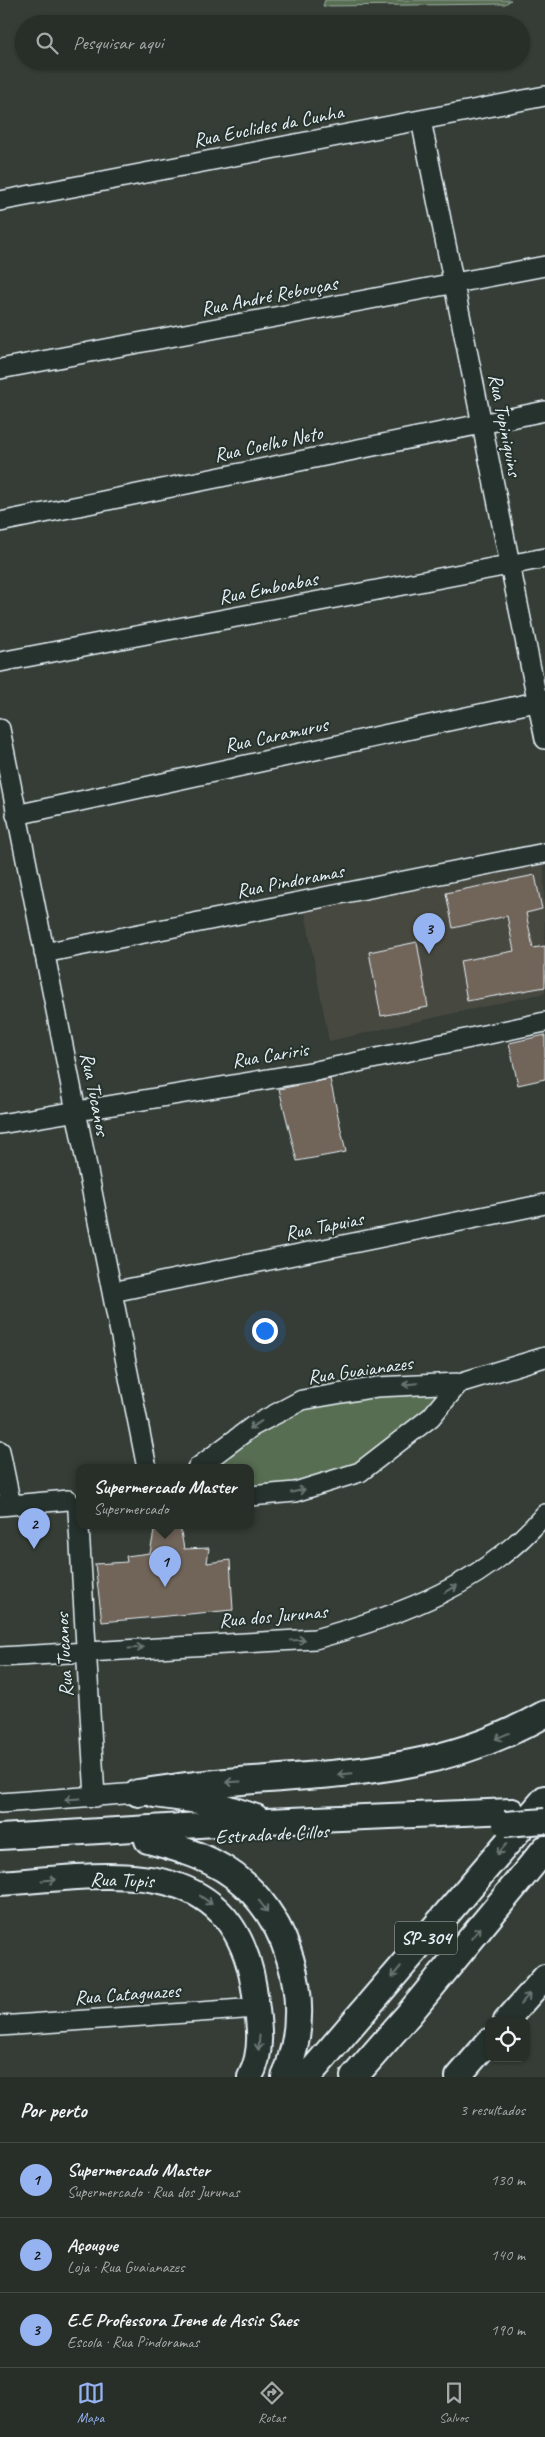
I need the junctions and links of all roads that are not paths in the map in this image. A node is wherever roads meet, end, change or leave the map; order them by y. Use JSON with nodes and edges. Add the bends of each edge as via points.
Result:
{"nodes":[{"id":1,"x":545,"y":96,"type":"edge"},
{"id":2,"x":420,"y":120,"type":"junction"},
{"id":3,"x":0,"y":201,"type":"edge"},
{"id":4,"x":545,"y":266,"type":"edge"},
{"id":5,"x":454,"y":284,"type":"junction"},
{"id":6,"x":0,"y":368,"type":"edge"},
{"id":7,"x":545,"y":410,"type":"edge"},
{"id":8,"x":481,"y":423,"type":"junction"},
{"id":9,"x":0,"y":522,"type":"edge"},
{"id":10,"x":545,"y":558,"type":"edge"},
{"id":11,"x":510,"y":564,"type":"junction"},
{"id":12,"x":0,"y":662,"type":"edge"},
{"id":13,"x":541,"y":700,"type":"edge"},
{"id":14,"x":0,"y":729,"type":"edge"},
{"id":15,"x":545,"y":739,"type":"edge"},
{"id":16,"x":16,"y":815,"type":"junction"},
{"id":17,"x":545,"y":853,"type":"edge"},
{"id":18,"x":44,"y":953,"type":"junction"},
{"id":19,"x":545,"y":1022,"type":"edge"},
{"id":20,"x":75,"y":1110,"type":"junction"},
{"id":21,"x":0,"y":1124,"type":"edge"},
{"id":22,"x":545,"y":1204,"type":"edge"},
{"id":23,"x":112,"y":1292,"type":"junction"},
{"id":24,"x":545,"y":1357,"type":"edge"},
{"id":25,"x":459,"y":1383,"type":"junction"},
{"id":26,"x":0,"y":1451,"type":"edge"},
{"id":27,"x":146,"y":1464,"type":"edge"},
{"id":28,"x":202,"y":1464,"type":"edge"},
{"id":29,"x":254,"y":1496,"type":"edge"},
{"id":30,"x":76,"y":1503,"type":"edge"},
{"id":31,"x":5,"y":1505,"type":"edge"},
{"id":32,"x":545,"y":1514,"type":"edge"},
{"id":33,"x":78,"y":1529,"type":"edge"},
{"id":34,"x":87,"y":1650,"type":"junction"},
{"id":35,"x":0,"y":1657,"type":"edge"},
{"id":36,"x":545,"y":1714,"type":"edge"},
{"id":37,"x":138,"y":1793,"type":"junction"},
{"id":38,"x":95,"y":1797,"type":"junction"},
{"id":39,"x":545,"y":1798,"type":"edge"},
{"id":40,"x":0,"y":1803,"type":"edge"},
{"id":41,"x":545,"y":1808,"type":"edge"},
{"id":42,"x":509,"y":1817,"type":"junction"},
{"id":43,"x":267,"y":1821,"type":"junction"},
{"id":44,"x":545,"y":1821,"type":"edge"},
{"id":45,"x":0,"y":1837,"type":"edge"},
{"id":46,"x":148,"y":1840,"type":"junction"},
{"id":47,"x":545,"y":1849,"type":"edge"},
{"id":48,"x":0,"y":1852,"type":"edge"},
{"id":49,"x":0,"y":1883,"type":"edge"},
{"id":50,"x":545,"y":1977,"type":"edge"},
{"id":51,"x":257,"y":2008,"type":"junction"},
{"id":52,"x":409,"y":2014,"type":"junction"},
{"id":53,"x":510,"y":2017,"type":"edge"},
{"id":54,"x":0,"y":2026,"type":"edge"},
{"id":55,"x":485,"y":2046,"type":"edge"},
{"id":56,"x":250,"y":2077,"type":"edge"},
{"id":57,"x":285,"y":2077,"type":"edge"},
{"id":58,"x":307,"y":2077,"type":"edge"},
{"id":59,"x":354,"y":2077,"type":"edge"},
{"id":60,"x":368,"y":2077,"type":"edge"},
{"id":61,"x":458,"y":2077,"type":"edge"}],
"edges":[{"from":1,"to":2,"type":"street","name":"Rua Euclides da Cunha"},
{"from":2,"to":3,"type":"street","name":"Rua Euclides da Cunha"},
{"from":2,"to":5,"type":"street","name":"Rua Tupiniquins"},
{"from":4,"to":5,"type":"street","name":"Rua André Rebouças"},
{"from":5,"to":6,"type":"street","name":"Rua André Rebouças"},
{"from":5,"to":8,"type":"street","name":"Rua Tupiniquins"},
{"from":7,"to":8,"type":"street","name":"Rua Coelho Neto"},
{"from":8,"to":9,"type":"street","name":"Rua Coelho Neto"},
{"from":8,"to":11,"type":"street","name":"Rua Tupiniquins"},
{"from":10,"to":11,"type":"street","name":"Rua Emboabas"},
{"from":11,"to":12,"type":"street","name":"Rua Emboabas"},
{"from":11,"to":13,"type":"street","name":"Rua Tupiniquins"},
{"from":13,"to":15,"type":"street","name":"Rua Tupiniquins"},
{"from":13,"to":16,"type":"street","name":"Rua Caramurus"},
{"from":14,"to":16,"type":"street","name":"Rua Tucanos"},
{"from":16,"to":18,"type":"street","name":"Rua Tucanos"},
{"from":17,"to":18,"type":"street","name":"Rua Pindoramas"},
{"from":18,"to":20,"type":"street","name":"Rua Tucanos"},
{"from":19,"to":20,"type":"street","name":"Rua Cariris","via":[[316,1071]]},
{"from":20,"to":21,"type":"street","name":"Rua Cariris"},
{"from":20,"to":23,"type":"street","name":"Rua Tucanos"},
{"from":22,"to":23,"type":"street","name":"Rua Tapuias"},
{"from":23,"to":27,"type":"street","name":"Rua Tucanos"},
{"from":24,"to":25,"type":"street","name":"Rua Guaianazes"},
{"from":25,"to":28,"type":"street","name":"Rua Guaianazes","one_way":true,"via":[[377,1386],[302,1400],[253,1426]]},
{"from":29,"to":25,"type":"street","one_way":true,"via":[[295,1492],[360,1472],[431,1417]]},
{"from":26,"to":31,"type":"street"},
{"from":30,"to":31,"type":"street"},
{"from":34,"to":32,"type":"street","name":"Rua dos Jurunas","one_way":true,"via":[[315,1639],[363,1626],[439,1596],[489,1567],[526,1536]]},
{"from":33,"to":34,"type":"street","name":"Rua Tucanos"},
{"from":34,"to":35,"type":"street","name":"Rua dos Jurunas"},
{"from":34,"to":38,"type":"street","name":"Rua Tucanos"},
{"from":36,"to":37,"type":"highway","one_way":true,"via":[[476,1747],[369,1772],[205,1784]]},
{"from":37,"to":38,"type":"street"},
{"from":37,"to":43,"type":"main road","via":[[213,1803]]},
{"from":38,"to":40,"type":"street","one_way":true},
{"from":39,"to":58,"type":"highway","number":"SP-304","one_way":true},
{"from":41,"to":42,"type":"main road","name":"Estrada de Cillos"},
{"from":42,"to":43,"type":"main road","name":"Estrada de Cillos"},
{"from":42,"to":44,"type":"main road","name":"Estrada de Cillos","bridge":true},
{"from":42,"to":46,"type":"main road","name":"Estrada de Cillos"},
{"from":43,"to":45,"type":"main road","name":"Estrada de Cillos"},
{"from":46,"to":48,"type":"main road","name":"Estrada de Cillos"},
{"from":46,"to":57,"type":"highway","one_way":true,"via":[[187,1850],[221,1867],[244,1884],[279,1931],[294,1967],[298,2004],[296,2037]]},
{"from":52,"to":47,"type":"highway","number":"SP-304","one_way":true},
{"from":49,"to":51,"type":"main road","name":"Rua Tupis","one_way":true,"via":[[137,1876],[168,1882],[196,1893],[216,1908],[237,1933],[250,1965]]},
{"from":53,"to":50,"type":"main road","one_way":true},
{"from":51,"to":54,"type":"street","name":"Rua Cataguazes"},
{"from":51,"to":56,"type":"main road","name":"Rua Tupis","one_way":true,"via":[[258,2054]]},
{"from":52,"to":59,"type":"highway","number":"SP-304"},
{"from":52,"to":60,"type":"highway"},
{"from":55,"to":61,"type":"main road"}]}
